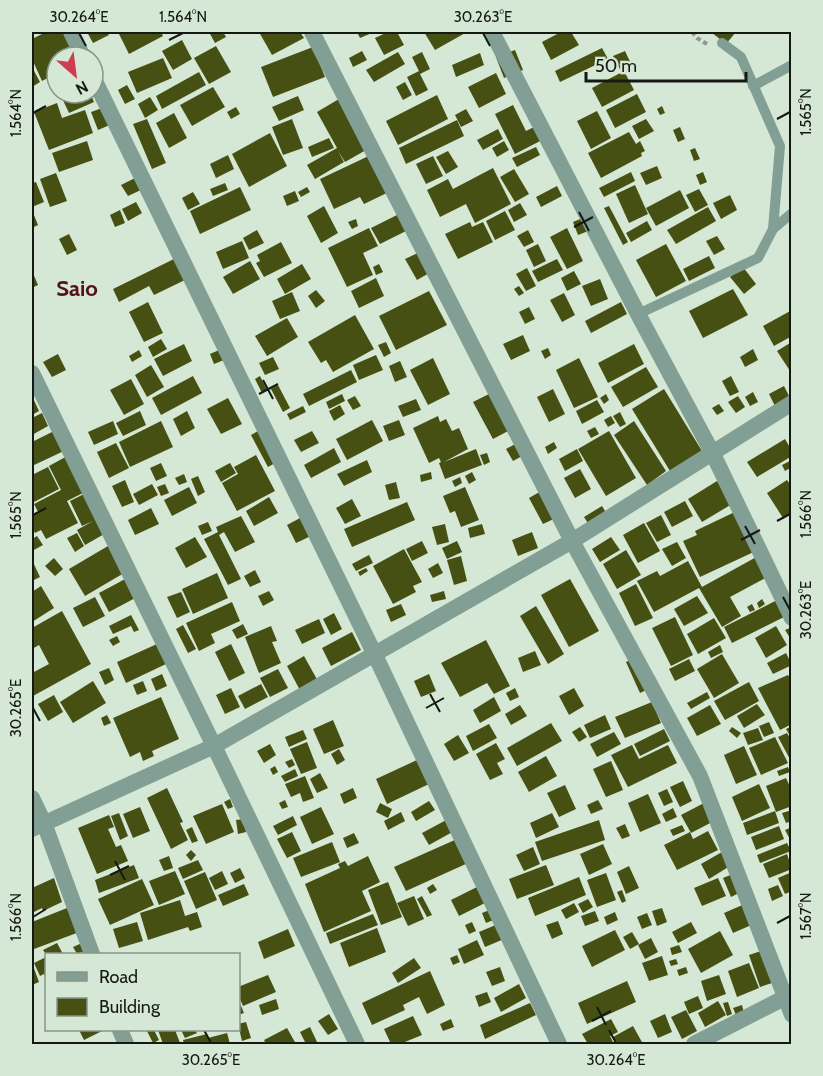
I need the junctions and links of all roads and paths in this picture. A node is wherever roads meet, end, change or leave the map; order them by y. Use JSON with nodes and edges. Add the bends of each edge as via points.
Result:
{"nodes":[{"id":1,"x":312,"y":32,"type":"edge"},
{"id":2,"x":492,"y":32,"type":"edge"},
{"id":3,"x":723,"y":43,"type":"dead end"},
{"id":4,"x":792,"y":65,"type":"edge"},
{"id":5,"x":753,"y":86,"type":"junction"},
{"id":6,"x":105,"y":102,"type":"edge"},
{"id":7,"x":792,"y":213,"type":"edge"},
{"id":8,"x":773,"y":229,"type":"junction"},
{"id":9,"x":638,"y":314,"type":"junction"},
{"id":10,"x":32,"y":373,"type":"edge"},
{"id":11,"x":792,"y":402,"type":"edge"},
{"id":12,"x":713,"y":454,"type":"junction"},
{"id":13,"x":572,"y":541,"type":"junction"},
{"id":14,"x":792,"y":618,"type":"edge"},
{"id":15,"x":375,"y":655,"type":"junction"},
{"id":16,"x":214,"y":746,"type":"junction"},
{"id":17,"x":32,"y":798,"type":"edge"},
{"id":18,"x":38,"y":826,"type":"edge"},
{"id":19,"x":92,"y":953,"type":"edge"},
{"id":20,"x":788,"y":996,"type":"edge"},
{"id":21,"x":792,"y":1015,"type":"edge"},
{"id":22,"x":357,"y":1044,"type":"edge"},
{"id":23,"x":559,"y":1044,"type":"edge"},
{"id":24,"x":694,"y":1044,"type":"edge"}],
"edges":[{"from":1,"to":13,"type":"street"},
{"from":2,"to":9,"type":"street"},
{"from":3,"to":5,"type":"lane","via":[[741,57]]},
{"from":4,"to":5,"type":"lane"},
{"from":5,"to":8,"type":"lane","via":[[780,146]]},
{"from":6,"to":15,"type":"street"},
{"from":7,"to":8,"type":"lane"},
{"from":8,"to":9,"type":"lane","via":[[758,258]]},
{"from":9,"to":12,"type":"street"},
{"from":10,"to":16,"type":"street"},
{"from":11,"to":12,"type":"street"},
{"from":12,"to":13,"type":"street"},
{"from":12,"to":14,"type":"street"},
{"from":13,"to":15,"type":"street"},
{"from":13,"to":20,"type":"street","via":[[700,776]]},
{"from":15,"to":16,"type":"street"},
{"from":15,"to":23,"type":"street"},
{"from":16,"to":18,"type":"street"},
{"from":16,"to":22,"type":"street"},
{"from":17,"to":18,"type":"street"},
{"from":18,"to":19,"type":"street"},
{"from":20,"to":21,"type":"street"},
{"from":20,"to":24,"type":"street"}]}
